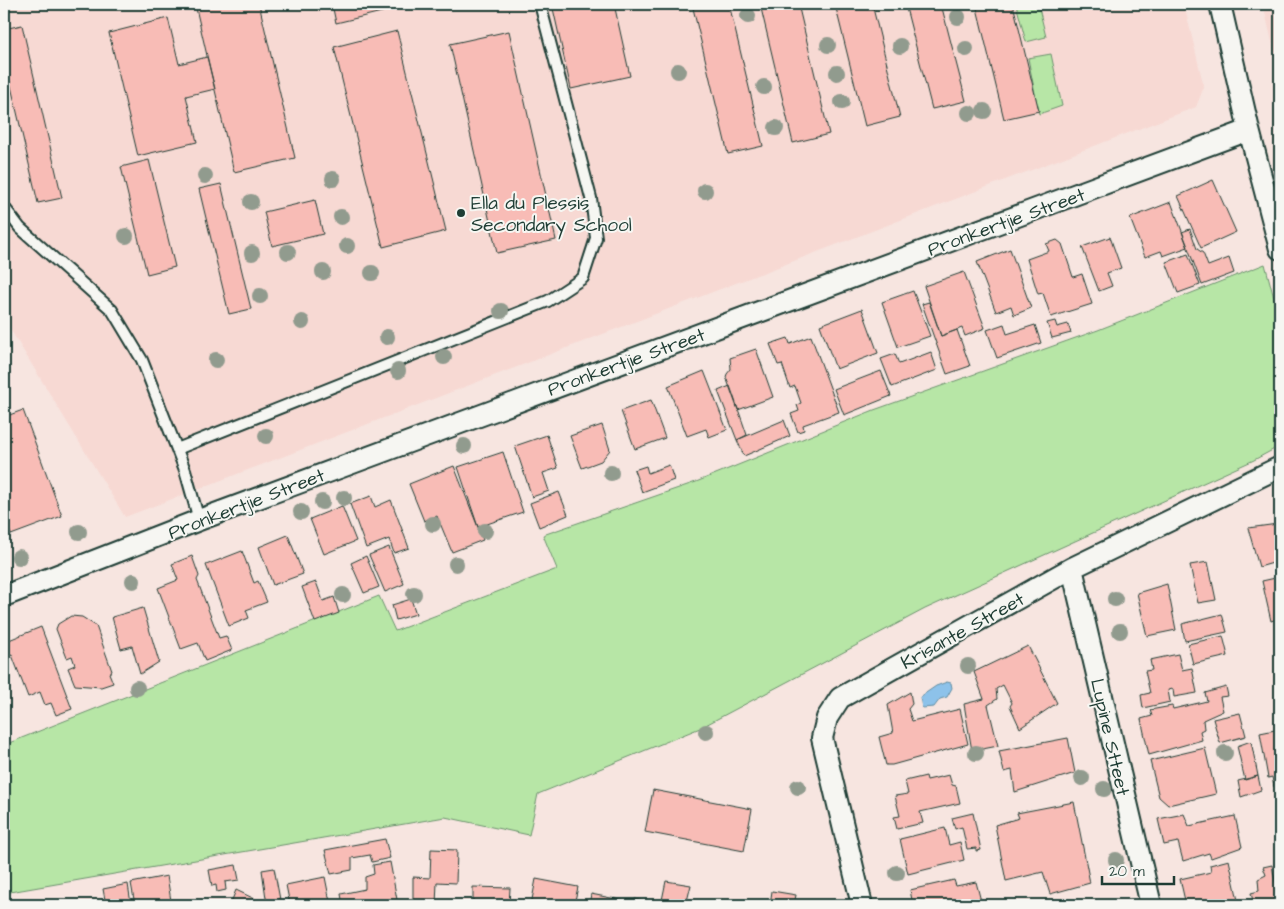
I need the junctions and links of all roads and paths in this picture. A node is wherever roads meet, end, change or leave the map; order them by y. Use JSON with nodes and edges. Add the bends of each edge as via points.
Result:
{"nodes":[{"id":1,"x":540,"y":4,"type":"edge"},
{"id":2,"x":1220,"y":4,"type":"edge"},
{"id":3,"x":1249,"y":130,"type":"junction"},
{"id":4,"x":4,"y":207,"type":"edge"},
{"id":5,"x":1280,"y":249,"type":"edge"},
{"id":6,"x":177,"y":449,"type":"junction"},
{"id":7,"x":1280,"y":468,"type":"edge"},
{"id":8,"x":199,"y":520,"type":"junction"},
{"id":9,"x":1072,"y":568,"type":"junction"},
{"id":10,"x":4,"y":596,"type":"edge"},
{"id":11,"x":862,"y":905,"type":"edge"},
{"id":12,"x":1151,"y":905,"type":"edge"}],
"edges":[{"from":1,"to":6,"type":"lane","via":[[591,198],[596,238],[583,278],[548,302]]},
{"from":2,"to":3,"type":"street"},
{"from":3,"to":5,"type":"street"},
{"from":3,"to":8,"type":"street","name":"Pronkertjie Street"},
{"from":4,"to":6,"type":"lane","via":[[20,228],[112,310],[142,360]]},
{"from":6,"to":8,"type":"lane"},
{"from":7,"to":9,"type":"street","name":"Krisante Street"},
{"from":8,"to":10,"type":"street","name":"Pronkertjie Street"},
{"from":9,"to":11,"type":"street","name":"Krisante Street","via":[[840,698],[827,718],[822,738]]},
{"from":9,"to":12,"type":"street","name":"Lupine Stteet"}]}
